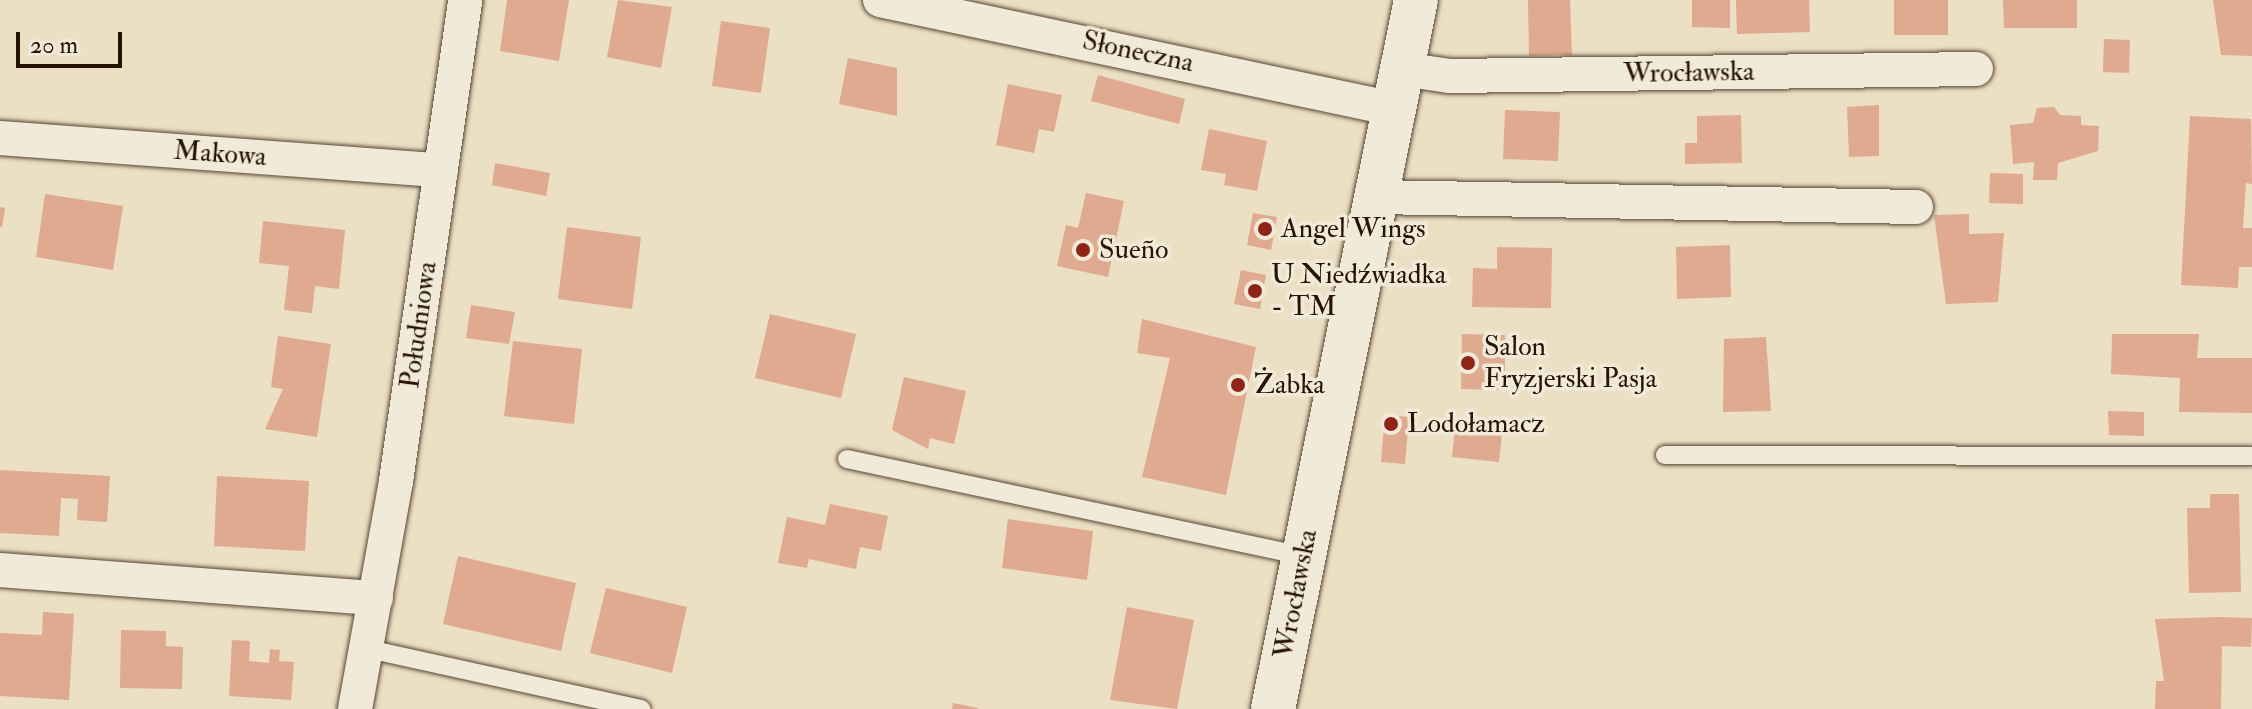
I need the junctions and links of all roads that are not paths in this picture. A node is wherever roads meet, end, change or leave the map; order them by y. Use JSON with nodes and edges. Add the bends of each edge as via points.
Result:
{"nodes":[{"id":1,"x":465,"y":0,"type":"edge"},
{"id":2,"x":880,"y":0,"type":"edge"},
{"id":3,"x":1416,"y":0,"type":"edge"},
{"id":4,"x":1976,"y":69,"type":"dead end"},
{"id":5,"x":1398,"y":89,"type":"junction"},
{"id":6,"x":0,"y":138,"type":"edge"},
{"id":7,"x":441,"y":170,"type":"junction"},
{"id":8,"x":1376,"y":197,"type":"junction"},
{"id":9,"x":1916,"y":207,"type":"dead end"},
{"id":10,"x":1665,"y":455,"type":"dead end"},
{"id":11,"x":2252,"y":456,"type":"edge"},
{"id":12,"x":847,"y":459,"type":"dead end"},
{"id":13,"x":1304,"y":556,"type":"junction"},
{"id":14,"x":0,"y":570,"type":"edge"},
{"id":15,"x":376,"y":598,"type":"junction"},
{"id":16,"x":368,"y":649,"type":"junction"},
{"id":17,"x":355,"y":709,"type":"edge"},
{"id":18,"x":641,"y":709,"type":"edge"},
{"id":19,"x":1273,"y":709,"type":"edge"}],
"edges":[{"from":1,"to":7,"type":"street","name":"Południowa"},
{"from":2,"to":5,"type":"street","name":"Słoneczna"},
{"from":3,"to":5,"type":"street","name":"Wrocławska"},
{"from":4,"to":5,"type":"street","name":"Wrocławska","via":[[1450,76]]},
{"from":5,"to":8,"type":"street","name":"Wrocławska"},
{"from":6,"to":7,"type":"street","name":"Makowa"},
{"from":7,"to":15,"type":"street","name":"Południowa"},
{"from":8,"to":9,"type":"street"},
{"from":8,"to":13,"type":"street","name":"Wrocławska"},
{"from":10,"to":11,"type":"lane"},
{"from":12,"to":13,"type":"lane"},
{"from":13,"to":19,"type":"street","name":"Wrocławska"},
{"from":14,"to":15,"type":"street"},
{"from":15,"to":16,"type":"street","name":"Południowa"},
{"from":16,"to":17,"type":"street","name":"Południowa"},
{"from":16,"to":18,"type":"lane"}]}
